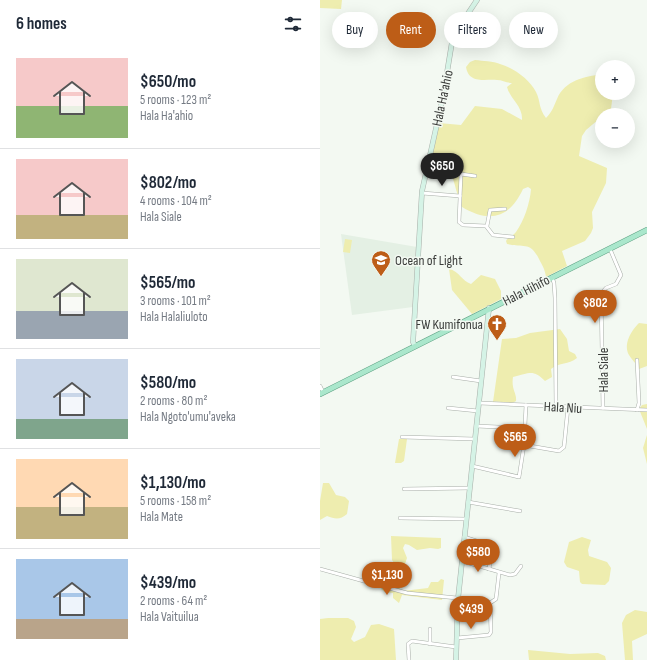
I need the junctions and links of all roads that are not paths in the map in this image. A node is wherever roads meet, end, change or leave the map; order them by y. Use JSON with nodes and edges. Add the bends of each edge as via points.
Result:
{"nodes":[{"id":1,"x":477,"y":0,"type":"edge"},
{"id":2,"x":475,"y":176,"type":"dead end"},
{"id":3,"x":422,"y":193,"type":"junction"},
{"id":4,"x":460,"y":196,"type":"junction"},
{"id":5,"x":505,"y":209,"type":"dead end"},
{"id":6,"x":487,"y":226,"type":"junction"},
{"id":7,"x":647,"y":230,"type":"edge"},
{"id":8,"x":513,"y":237,"type":"dead end"},
{"id":9,"x":610,"y":248,"type":"junction"},
{"id":10,"x":552,"y":277,"type":"junction"},
{"id":11,"x":489,"y":308,"type":"junction"},
{"id":12,"x":415,"y":346,"type":"junction"},
{"id":13,"x":637,"y":360,"type":"dead end"},
{"id":14,"x":453,"y":377,"type":"dead end"},
{"id":15,"x":481,"y":381,"type":"junction"},
{"id":16,"x":320,"y":386,"type":"edge"},
{"id":17,"x":322,"y":393,"type":"edge"},
{"id":18,"x":479,"y":403,"type":"junction"},
{"id":19,"x":526,"y":405,"type":"junction"},
{"id":20,"x":556,"y":406,"type":"junction"},
{"id":21,"x":568,"y":407,"type":"junction"},
{"id":22,"x":448,"y":408,"type":"dead end"},
{"id":23,"x":603,"y":408,"type":"junction"},
{"id":24,"x":637,"y":410,"type":"junction"},
{"id":25,"x":647,"y":410,"type":"edge"},
{"id":26,"x":478,"y":411,"type":"junction"},
{"id":27,"x":476,"y":426,"type":"junction"},
{"id":28,"x":525,"y":428,"type":"junction"},
{"id":29,"x":402,"y":437,"type":"dead end"},
{"id":30,"x":475,"y":439,"type":"junction"},
{"id":31,"x":524,"y":445,"type":"junction"},
{"id":32,"x":472,"y":466,"type":"junction"},
{"id":33,"x":470,"y":488,"type":"junction"},
{"id":34,"x":404,"y":489,"type":"dead end"},
{"id":35,"x":468,"y":502,"type":"junction"},
{"id":36,"x":520,"y":511,"type":"dead end"},
{"id":37,"x":400,"y":518,"type":"dead end"},
{"id":38,"x":466,"y":519,"type":"junction"},
{"id":39,"x":464,"y":537,"type":"junction"},
{"id":40,"x":462,"y":561,"type":"junction"},
{"id":41,"x":521,"y":566,"type":"dead end"},
{"id":42,"x":320,"y":569,"type":"edge"},
{"id":43,"x":489,"y":569,"type":"junction"},
{"id":44,"x":499,"y":573,"type":"junction"},
{"id":45,"x":458,"y":599,"type":"junction"},
{"id":46,"x":490,"y":603,"type":"junction"},
{"id":47,"x":430,"y":629,"type":"dead end"},
{"id":48,"x":457,"y":638,"type":"junction"},
{"id":49,"x":430,"y":644,"type":"junction"},
{"id":50,"x":456,"y":647,"type":"junction"},
{"id":51,"x":409,"y":660,"type":"edge"},
{"id":52,"x":456,"y":660,"type":"edge"}],
"edges":[{"from":1,"to":3,"type":"street","name":"Hala Ha'ahio","via":[[453,36],[445,90]]},
{"from":2,"to":4,"type":"street","via":[[461,174]]},
{"from":3,"to":4,"type":"street"},
{"from":3,"to":12,"type":"street","name":"Hala Ha'ahio","via":[[413,342]]},
{"from":4,"to":6,"type":"street","via":[[459,222],[463,225]]},
{"from":5,"to":6,"type":"street","via":[[490,210]]},
{"from":6,"to":8,"type":"street","via":[[493,236]]},
{"from":7,"to":9,"type":"main road","name":"Hala Hihifo"},
{"from":9,"to":10,"type":"main road","name":"Hala Hihifo"},
{"from":9,"to":23,"type":"street","name":"Hala Siale","via":[[622,275],[616,284],[606,288],[601,294]]},
{"from":10,"to":11,"type":"main road","name":"Hala Hihifo"},
{"from":10,"to":20,"type":"street","via":[[555,298]]},
{"from":11,"to":12,"type":"main road","name":"Hala Hihifo"},
{"from":11,"to":15,"type":"street"},
{"from":12,"to":17,"type":"main road","name":"Hala Hihifo"},
{"from":13,"to":24,"type":"street"},
{"from":14,"to":15,"type":"street"},
{"from":15,"to":18,"type":"street"},
{"from":16,"to":17,"type":"street"},
{"from":18,"to":19,"type":"street","name":"Hala Niu"},
{"from":18,"to":26,"type":"street"},
{"from":19,"to":20,"type":"street","name":"Hala Niu"},
{"from":19,"to":28,"type":"street"},
{"from":20,"to":21,"type":"street","name":"Hala Niu"},
{"from":21,"to":23,"type":"street","name":"Hala Niu"},
{"from":21,"to":31,"type":"street","via":[[563,450]]},
{"from":22,"to":26,"type":"street"},
{"from":23,"to":24,"type":"street","name":"Hala Niu"},
{"from":24,"to":25,"type":"street","name":"Hala Niu"},
{"from":26,"to":27,"type":"street"},
{"from":27,"to":28,"type":"street"},
{"from":27,"to":30,"type":"street"},
{"from":28,"to":31,"type":"street"},
{"from":29,"to":30,"type":"street"},
{"from":30,"to":32,"type":"street"},
{"from":31,"to":32,"type":"street","via":[[519,477]]},
{"from":32,"to":33,"type":"street"},
{"from":33,"to":34,"type":"street"},
{"from":33,"to":35,"type":"street"},
{"from":35,"to":36,"type":"street"},
{"from":35,"to":38,"type":"street"},
{"from":37,"to":38,"type":"street"},
{"from":38,"to":39,"type":"street"},
{"from":39,"to":40,"type":"street"},
{"from":39,"to":43,"type":"street","via":[[492,547]]},
{"from":40,"to":43,"type":"street"},
{"from":40,"to":45,"type":"street"},
{"from":41,"to":44,"type":"street","via":[[515,574]]},
{"from":42,"to":45,"type":"street","via":[[407,593]]},
{"from":43,"to":44,"type":"street"},
{"from":44,"to":46,"type":"street","via":[[496,599]]},
{"from":45,"to":46,"type":"street"},
{"from":45,"to":48,"type":"street"},
{"from":46,"to":48,"type":"street","via":[[489,635]]},
{"from":47,"to":49,"type":"street"},
{"from":48,"to":50,"type":"street"},
{"from":49,"to":50,"type":"street"},
{"from":49,"to":51,"type":"street","via":[[409,642]]},
{"from":50,"to":52,"type":"street"}]}
